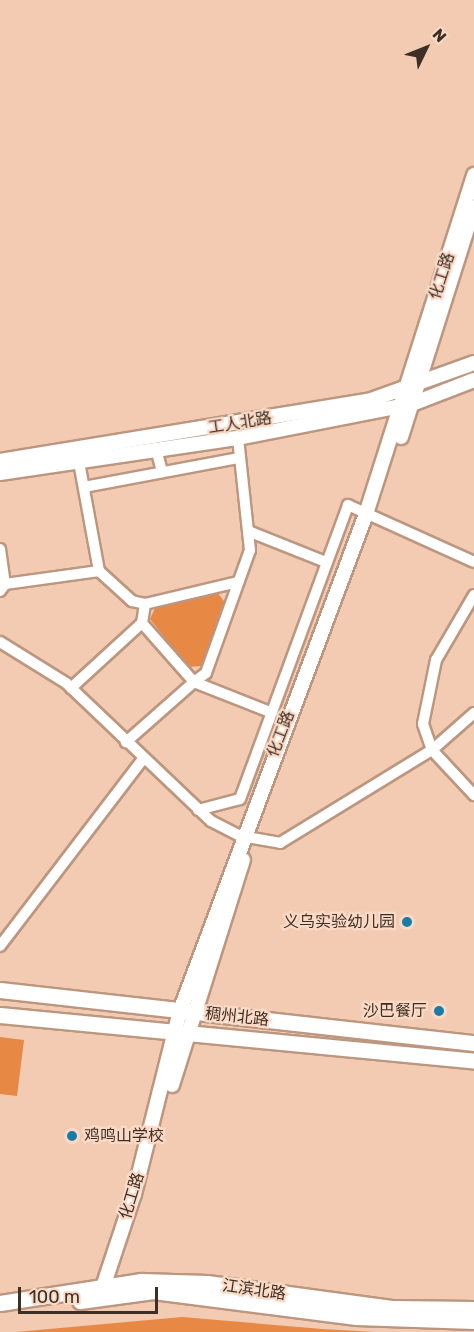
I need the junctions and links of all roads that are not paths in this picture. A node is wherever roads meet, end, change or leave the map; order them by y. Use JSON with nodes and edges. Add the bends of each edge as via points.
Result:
{"nodes":[{"id":1,"x":474,"y":175,"type":"edge"},
{"id":2,"x":474,"y":207,"type":"edge"},
{"id":3,"x":474,"y":363,"type":"edge"},
{"id":4,"x":474,"y":380,"type":"edge"},
{"id":5,"x":418,"y":386,"type":"junction"},
{"id":6,"x":406,"y":400,"type":"junction"},
{"id":7,"x":238,"y":438,"type":"junction"},
{"id":8,"x":156,"y":449,"type":"junction"},
{"id":9,"x":239,"y":458,"type":"junction"},
{"id":10,"x":0,"y":461,"type":"edge"},
{"id":11,"x":79,"y":462,"type":"junction"},
{"id":12,"x":162,"y":472,"type":"junction"},
{"id":13,"x":0,"y":473,"type":"edge"},
{"id":14,"x":84,"y":486,"type":"junction"},
{"id":15,"x":370,"y":515,"type":"junction"},
{"id":16,"x":248,"y":531,"type":"junction"},
{"id":17,"x":0,"y":549,"type":"edge"},
{"id":18,"x":326,"y":562,"type":"junction"},
{"id":19,"x":474,"y":562,"type":"edge"},
{"id":20,"x":99,"y":571,"type":"junction"},
{"id":21,"x":238,"y":582,"type":"junction"},
{"id":22,"x":3,"y":588,"type":"edge"},
{"id":23,"x":474,"y":595,"type":"edge"},
{"id":24,"x":145,"y":604,"type":"junction"},
{"id":25,"x":142,"y":623,"type":"junction"},
{"id":26,"x":0,"y":642,"type":"edge"},
{"id":27,"x":194,"y":682,"type":"junction"},
{"id":28,"x":71,"y":688,"type":"junction"},
{"id":29,"x":270,"y":712,"type":"junction"},
{"id":30,"x":474,"y":713,"type":"edge"},
{"id":31,"x":126,"y":742,"type":"junction"},
{"id":32,"x":432,"y":750,"type":"junction"},
{"id":33,"x":142,"y":760,"type":"junction"},
{"id":34,"x":474,"y":795,"type":"edge"},
{"id":35,"x":198,"y":810,"type":"junction"},
{"id":36,"x":246,"y":836,"type":"junction"},
{"id":37,"x":0,"y":946,"type":"edge"},
{"id":38,"x":0,"y":990,"type":"edge"},
{"id":39,"x":186,"y":1012,"type":"junction"},
{"id":40,"x":0,"y":1015,"type":"edge"},
{"id":41,"x":182,"y":1032,"type":"junction"},
{"id":42,"x":474,"y":1043,"type":"edge"},
{"id":43,"x":474,"y":1060,"type":"edge"},
{"id":44,"x":106,"y":1290,"type":"junction"},
{"id":45,"x":0,"y":1303,"type":"edge"},
{"id":46,"x":474,"y":1308,"type":"edge"},
{"id":47,"x":0,"y":1314,"type":"edge"},
{"id":48,"x":474,"y":1321,"type":"edge"}],
"edges":[{"from":1,"to":6,"type":"street","name":"化工路"},
{"from":2,"to":5,"type":"street","name":"化工路"},
{"from":3,"to":5,"type":"street","name":"工人北路"},
{"from":4,"to":6,"type":"street","name":"工人北路"},
{"from":5,"to":6,"type":"street","name":"工人北路"},
{"from":6,"to":7,"type":"street","name":"工人北路"},
{"from":6,"to":10,"type":"street","name":"工人北路"},
{"from":6,"to":15,"type":"street","name":"化工路"},
{"from":7,"to":8,"type":"street","name":"工人北路"},
{"from":7,"to":9,"type":"street"},
{"from":8,"to":11,"type":"street","name":"工人北路"},
{"from":8,"to":12,"type":"street"},
{"from":9,"to":12,"type":"street"},
{"from":9,"to":16,"type":"street"},
{"from":11,"to":13,"type":"street","name":"工人北路"},
{"from":11,"to":14,"type":"street"},
{"from":12,"to":14,"type":"street"},
{"from":14,"to":20,"type":"street"},
{"from":15,"to":18,"type":"street","via":[[348,505]]},
{"from":15,"to":19,"type":"street"},
{"from":15,"to":36,"type":"street","name":"化工路"},
{"from":16,"to":18,"type":"street"},
{"from":16,"to":21,"type":"street","via":[[250,550]]},
{"from":17,"to":22,"type":"street"},
{"from":18,"to":29,"type":"street"},
{"from":20,"to":22,"type":"street"},
{"from":20,"to":24,"type":"street","via":[[132,601]]},
{"from":21,"to":24,"type":"street"},
{"from":21,"to":27,"type":"street","via":[[206,673]]},
{"from":23,"to":32,"type":"street","via":[[436,660],[425,694],[423,724]]},
{"from":24,"to":25,"type":"street"},
{"from":25,"to":27,"type":"street"},
{"from":25,"to":28,"type":"street"},
{"from":26,"to":28,"type":"street"},
{"from":27,"to":29,"type":"street"},
{"from":27,"to":31,"type":"street"},
{"from":28,"to":31,"type":"street"},
{"from":29,"to":35,"type":"street","via":[[240,799]]},
{"from":30,"to":32,"type":"street"},
{"from":31,"to":33,"type":"street"},
{"from":32,"to":34,"type":"street"},
{"from":32,"to":36,"type":"street","via":[[280,843]]},
{"from":33,"to":35,"type":"street"},
{"from":33,"to":37,"type":"street"},
{"from":35,"to":36,"type":"street"},
{"from":36,"to":39,"type":"street","name":"化工路"},
{"from":38,"to":39,"type":"main road","name":"稠州北路"},
{"from":39,"to":41,"type":"street","name":"化工路"},
{"from":39,"to":42,"type":"main road","name":"稠州北路"},
{"from":40,"to":41,"type":"main road","name":"稠州北路"},
{"from":41,"to":43,"type":"main road","name":"稠州北路"},
{"from":41,"to":44,"type":"street","name":"化工路"},
{"from":44,"to":45,"type":"main road","name":"江滨北路"},
{"from":44,"to":46,"type":"main road","name":"江滨北路","via":[[207,1283],[393,1308]]},
{"from":44,"to":47,"type":"main road","name":"江滨北路"},
{"from":44,"to":48,"type":"main road","name":"江滨北路","via":[[153,1291],[356,1317]]}]}
